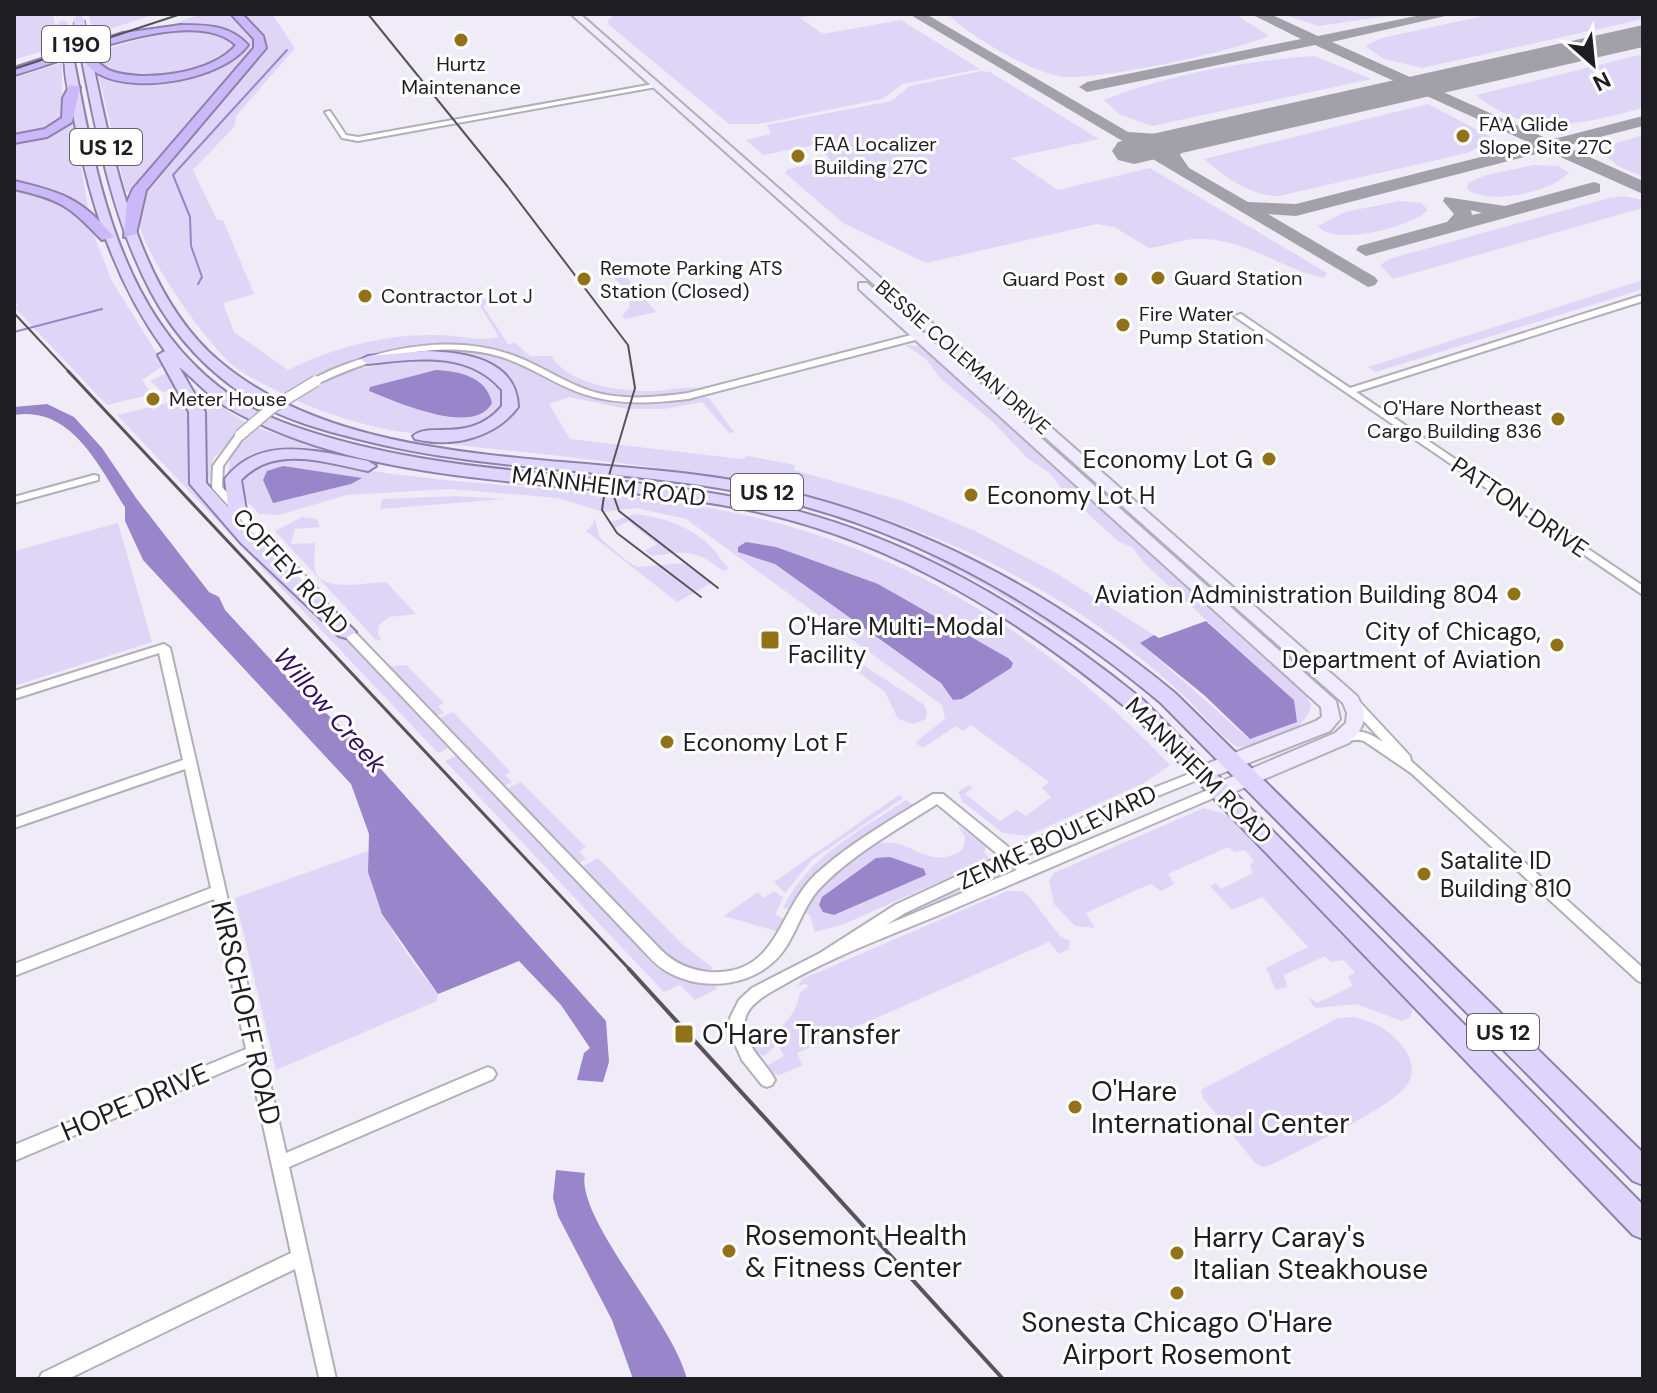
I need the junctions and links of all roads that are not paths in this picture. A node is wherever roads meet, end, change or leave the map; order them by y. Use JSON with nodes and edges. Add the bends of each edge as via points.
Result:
{"nodes":[{"id":1,"x":192,"y":14,"type":"edge"},
{"id":2,"x":236,"y":14,"type":"edge"},
{"id":3,"x":562,"y":14,"type":"edge"},
{"id":4,"x":575,"y":14,"type":"edge"},
{"id":5,"x":80,"y":16,"type":"edge"},
{"id":6,"x":156,"y":18,"type":"dead end"},
{"id":7,"x":62,"y":20,"type":"edge"},
{"id":8,"x":112,"y":40,"type":"junction"},
{"id":9,"x":87,"y":57,"type":"junction"},
{"id":10,"x":17,"y":70,"type":"edge"},
{"id":11,"x":74,"y":87,"type":"junction"},
{"id":12,"x":648,"y":87,"type":"junction"},
{"id":13,"x":328,"y":112,"type":"dead end"},
{"id":14,"x":14,"y":139,"type":"edge"},
{"id":15,"x":14,"y":185,"type":"edge"},
{"id":16,"x":129,"y":234,"type":"junction"},
{"id":17,"x":107,"y":237,"type":"junction"},
{"id":18,"x":1643,"y":298,"type":"edge"},
{"id":19,"x":1238,"y":316,"type":"dead end"},
{"id":20,"x":931,"y":333,"type":"junction"},
{"id":21,"x":165,"y":340,"type":"junction"},
{"id":22,"x":368,"y":360,"type":"junction"},
{"id":23,"x":234,"y":382,"type":"junction"},
{"id":24,"x":1349,"y":391,"type":"junction"},
{"id":25,"x":94,"y":478,"type":"dead end"},
{"id":26,"x":619,"y":486,"type":"junction"},
{"id":27,"x":14,"y":500,"type":"edge"},
{"id":28,"x":237,"y":510,"type":"junction"},
{"id":29,"x":1211,"y":575,"type":"junction"},
{"id":30,"x":1193,"y":582,"type":"junction"},
{"id":31,"x":1643,"y":591,"type":"edge"},
{"id":32,"x":342,"y":624,"type":"junction"},
{"id":33,"x":1258,"y":640,"type":"joint"},
{"id":34,"x":14,"y":695,"type":"edge"},
{"id":35,"x":1351,"y":700,"type":"junction"},
{"id":36,"x":1342,"y":738,"type":"junction"},
{"id":37,"x":190,"y":762,"type":"junction"},
{"id":38,"x":1241,"y":770,"type":"junction"},
{"id":39,"x":1415,"y":770,"type":"junction"},
{"id":40,"x":1203,"y":773,"type":"junction"},
{"id":41,"x":1220,"y":790,"type":"junction"},
{"id":42,"x":14,"y":823,"type":"edge"},
{"id":43,"x":1013,"y":857,"type":"junction"},
{"id":44,"x":1029,"y":872,"type":"junction"},
{"id":45,"x":219,"y":891,"type":"junction"},
{"id":46,"x":820,"y":959,"type":"junction"},
{"id":47,"x":14,"y":970,"type":"edge"},
{"id":48,"x":1643,"y":977,"type":"edge"},
{"id":49,"x":255,"y":1052,"type":"junction"},
{"id":50,"x":488,"y":1074,"type":"dead end"},
{"id":51,"x":767,"y":1080,"type":"dead end"},
{"id":52,"x":14,"y":1153,"type":"edge"},
{"id":53,"x":280,"y":1163,"type":"junction"},
{"id":54,"x":1643,"y":1172,"type":"edge"},
{"id":55,"x":1643,"y":1225,"type":"edge"},
{"id":56,"x":301,"y":1257,"type":"junction"},
{"id":57,"x":328,"y":1377,"type":"edge"},
{"id":58,"x":48,"y":1379,"type":"edge"}],
"edges":[{"from":1,"to":8,"type":"highway","number":"I 190"},
{"from":2,"to":16,"type":"highway","via":[[259,38],[260,48],[140,189]]},
{"from":3,"to":12,"type":"street","name":"BESSIE COLEMAN DRIVE"},
{"from":4,"to":12,"type":"street","name":"BESSIE COLEMAN DRIVE"},
{"from":5,"to":9,"type":"main road","name":"MANNHEIM ROAD","number":"US 12","bridge":true},
{"from":6,"to":10,"type":"highway","number":"I 190"},
{"from":7,"to":11,"type":"main road","name":"MANNHEIM ROAD","number":"US 12","bridge":true},
{"from":8,"to":9,"type":"highway","via":[[193,28],[233,35],[242,45],[218,65],[157,78],[114,75],[97,69]]},
{"from":8,"to":10,"type":"highway","number":"I 190"},
{"from":9,"to":16,"type":"main road","name":"MANNHEIM ROAD","number":"US 12"},
{"from":11,"to":14,"type":"highway","via":[[62,125]]},
{"from":11,"to":17,"type":"main road","name":"MANNHEIM ROAD","number":"US 12"},
{"from":12,"to":13,"type":"street","via":[[358,139],[344,137]]},
{"from":12,"to":20,"type":"street","name":"BESSIE COLEMAN DRIVE"},
{"from":15,"to":17,"type":"highway","via":[[69,201]]},
{"from":16,"to":23,"type":"main road","name":"MANNHEIM ROAD","number":"US 12","via":[[151,280],[200,351]]},
{"from":17,"to":21,"type":"main road","name":"MANNHEIM ROAD","number":"US 12"},
{"from":18,"to":24,"type":"street"},
{"from":19,"to":24,"type":"street","name":"PATTON DRIVE"},
{"from":20,"to":22,"type":"street","name":"COFFEY ROAD","via":[[688,396],[646,401],[594,395],[481,350],[421,348]]},
{"from":20,"to":29,"type":"street","name":"BESSIE COLEMAN DRIVE"},
{"from":20,"to":30,"type":"street","name":"BESSIE COLEMAN DRIVE"},
{"from":21,"to":26,"type":"main road","name":"MANNHEIM ROAD","number":"US 12","via":[[197,377],[228,400],[275,425],[325,442],[407,461]]},
{"from":21,"to":32,"type":"main road","via":[[164,355],[199,420],[198,484],[257,549]]},
{"from":22,"to":23,"type":"main road","via":[[424,355],[464,360],[502,378],[512,402],[484,429],[437,438],[356,426]]},
{"from":22,"to":28,"type":"street","name":"COFFEY ROAD","bridge":true,"via":[[316,381],[240,435],[223,455],[216,476],[217,488]]},
{"from":23,"to":38,"type":"main road","name":"MANNHEIM ROAD","number":"US 12","via":[[288,411],[376,440],[715,482],[799,500],[902,533],[1004,581],[1093,637],[1168,698]]},
{"from":24,"to":31,"type":"street","name":"PATTON DRIVE"},
{"from":25,"to":27,"type":"street"},
{"from":26,"to":28,"type":"main road","via":[[581,488],[406,472],[282,453],[253,461],[238,472],[231,484]]},
{"from":26,"to":40,"type":"main road","name":"MANNHEIM ROAD","number":"US 12","via":[[786,514],[923,562],[995,600],[1079,657]]},
{"from":28,"to":32,"type":"street","name":"COFFEY ROAD"},
{"from":29,"to":30,"type":"street"},
{"from":29,"to":35,"type":"street","name":"BESSIE COLEMAN DRIVE"},
{"from":30,"to":33,"type":"street","name":"BESSIE COLEMAN DRIVE"},
{"from":32,"to":43,"type":"street","name":"COFFEY ROAD","via":[[659,957],[692,975],[722,977],[762,964],[821,878],[938,797]]},
{"from":33,"to":38,"type":"street","name":"ZEMKE BOULEVARD","via":[[1324,697],[1333,713],[1323,726]]},
{"from":34,"to":37,"type":"street","name":"KIRSCHOFF ROAD","via":[[164,648]]},
{"from":35,"to":36,"type":"street","via":[[1355,725]]},
{"from":35,"to":39,"type":"street"},
{"from":36,"to":38,"type":"street","name":"ZEMKE BOULEVARD"},
{"from":36,"to":39,"type":"street","via":[[1368,738]]},
{"from":37,"to":42,"type":"street"},
{"from":37,"to":45,"type":"street","name":"KIRSCHOFF ROAD"},
{"from":38,"to":40,"type":"street","name":"ZEMKE BOULEVARD"},
{"from":38,"to":41,"type":"street","name":"ZEMKE BOULEVARD"},
{"from":38,"to":54,"type":"main road","name":"MANNHEIM ROAD","number":"US 12"},
{"from":39,"to":48,"type":"street"},
{"from":40,"to":41,"type":"main road","name":"MANNHEIM ROAD","number":"US 12"},
{"from":40,"to":43,"type":"street","name":"ZEMKE BOULEVARD"},
{"from":41,"to":44,"type":"street","name":"ZEMKE BOULEVARD"},
{"from":41,"to":55,"type":"main road","name":"MANNHEIM ROAD","number":"US 12"},
{"from":43,"to":44,"type":"street"},
{"from":43,"to":46,"type":"street","name":"ZEMKE BOULEVARD","via":[[900,909]]},
{"from":44,"to":46,"type":"street","name":"ZEMKE BOULEVARD"},
{"from":45,"to":47,"type":"street"},
{"from":45,"to":49,"type":"street","name":"KIRSCHOFF ROAD"},
{"from":46,"to":51,"type":"street","name":"ZEMKE BOULEVARD","via":[[763,989],[736,1020],[739,1044]]},
{"from":49,"to":52,"type":"street","name":"HOPE DRIVE"},
{"from":49,"to":53,"type":"street","name":"KIRSCHOFF ROAD"},
{"from":50,"to":53,"type":"street"},
{"from":53,"to":56,"type":"street","name":"KIRSCHOFF ROAD"},
{"from":56,"to":57,"type":"street","name":"KIRSCHOFF ROAD"},
{"from":56,"to":58,"type":"street"}]}
